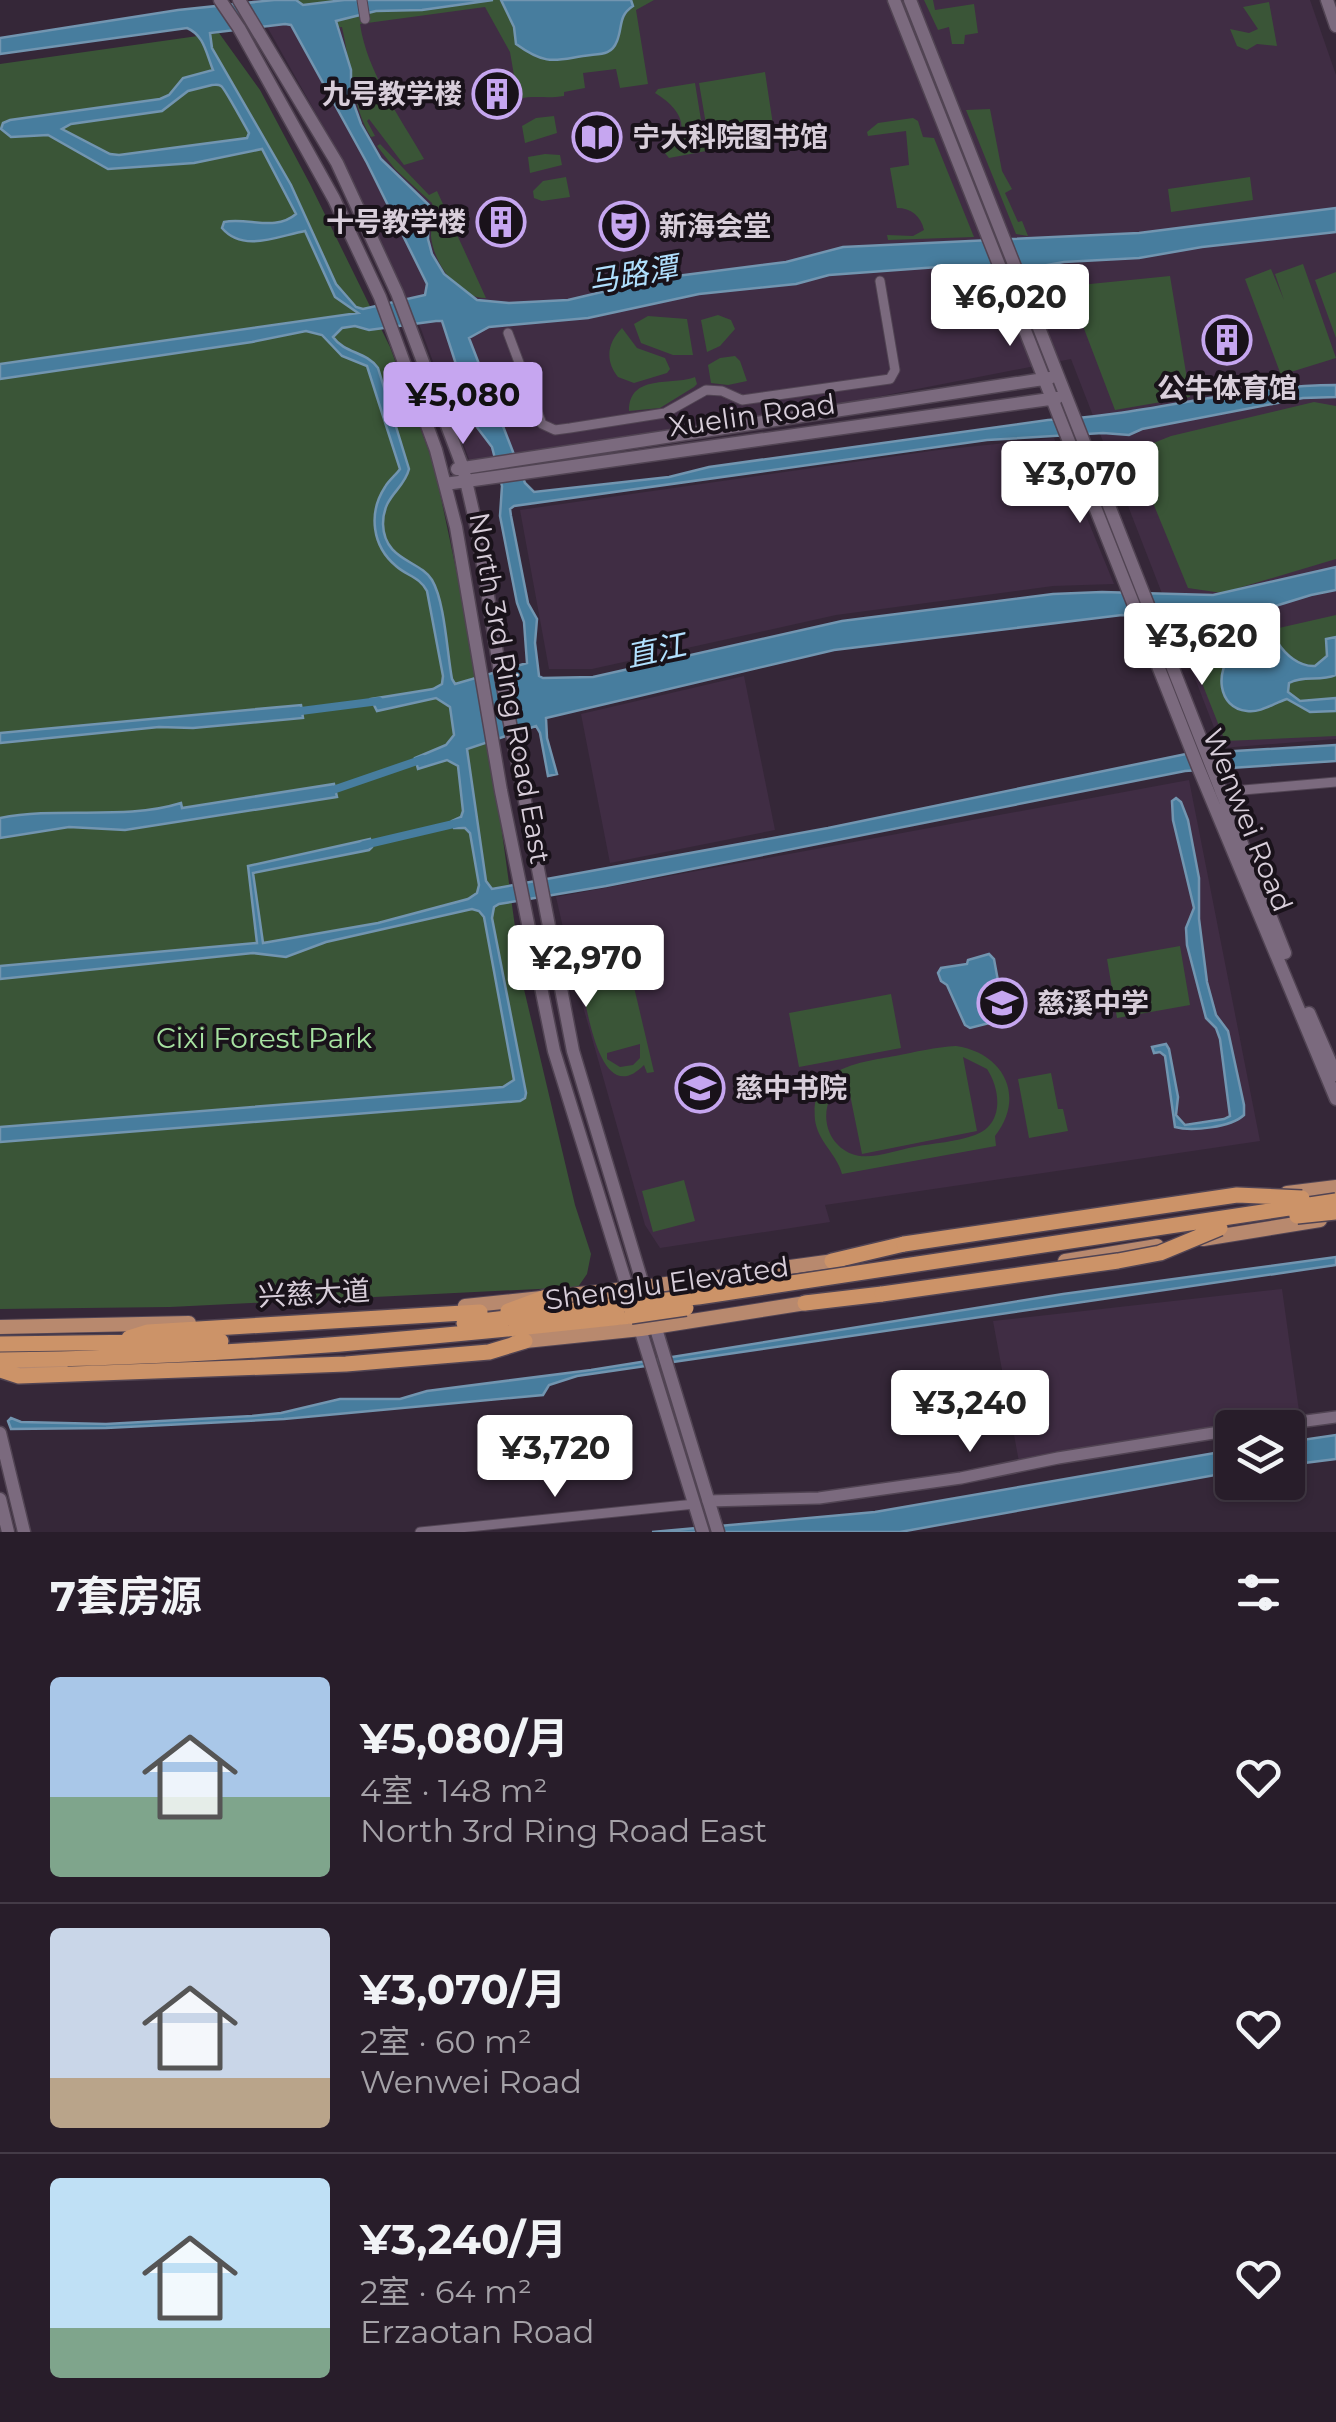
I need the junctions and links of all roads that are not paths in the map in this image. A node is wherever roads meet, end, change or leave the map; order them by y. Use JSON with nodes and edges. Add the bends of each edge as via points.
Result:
{"nodes":[{"id":1,"x":220,"y":0,"type":"edge"},
{"id":2,"x":239,"y":0,"type":"edge"},
{"id":3,"x":362,"y":0,"type":"edge"},
{"id":4,"x":894,"y":0,"type":"edge"},
{"id":5,"x":910,"y":0,"type":"edge"},
{"id":6,"x":1326,"y":0,"type":"edge"},
{"id":7,"x":365,"y":19,"type":"dead end"},
{"id":8,"x":1336,"y":26,"type":"edge"},
{"id":9,"x":996,"y":240,"type":"junction"},
{"id":10,"x":880,"y":281,"type":"dead end"},
{"id":11,"x":508,"y":333,"type":"dead end"},
{"id":12,"x":1051,"y":377,"type":"junction"},
{"id":13,"x":1061,"y":404,"type":"junction"},
{"id":14,"x":464,"y":475,"type":"junction"},
{"id":15,"x":444,"y":478,"type":"junction"},
{"id":16,"x":1205,"y":769,"type":"junction"},
{"id":17,"x":1336,"y":782,"type":"edge"},
{"id":18,"x":1220,"y":792,"type":"junction"},
{"id":19,"x":1336,"y":1075,"type":"edge"},
{"id":20,"x":1336,"y":1099,"type":"edge"},
{"id":21,"x":1336,"y":1187,"type":"edge"},
{"id":22,"x":1336,"y":1200,"type":"edge"},
{"id":23,"x":1336,"y":1215,"type":"edge"},
{"id":24,"x":1220,"y":1228,"type":"junction"},
{"id":25,"x":832,"y":1261,"type":"junction"},
{"id":26,"x":636,"y":1288,"type":"junction"},
{"id":27,"x":546,"y":1298,"type":"junction"},
{"id":28,"x":805,"y":1303,"type":"junction"},
{"id":29,"x":0,"y":1327,"type":"edge"},
{"id":30,"x":648,"y":1328,"type":"junction"},
{"id":31,"x":524,"y":1341,"type":"junction"},
{"id":32,"x":114,"y":1343,"type":"junction"},
{"id":33,"x":0,"y":1344,"type":"edge"},
{"id":34,"x":0,"y":1366,"type":"edge"},
{"id":35,"x":1336,"y":1417,"type":"edge"},
{"id":36,"x":1305,"y":1421,"type":"edge"},
{"id":37,"x":0,"y":1433,"type":"edge"},
{"id":38,"x":1215,"y":1433,"type":"edge"},
{"id":39,"x":0,"y":1499,"type":"edge"},
{"id":40,"x":702,"y":1502,"type":"junction"},
{"id":41,"x":8,"y":1532,"type":"edge"},
{"id":42,"x":24,"y":1532,"type":"edge"},
{"id":43,"x":420,"y":1532,"type":"edge"},
{"id":44,"x":703,"y":1532,"type":"edge"},
{"id":45,"x":718,"y":1532,"type":"edge"}],
"edges":[{"from":1,"to":15,"type":"main road","name":"North 3rd Ring Road East","via":[[334,199],[380,297]]},
{"from":2,"to":14,"type":"main road","name":"North 3rd Ring Road East","via":[[337,163],[398,293]]},
{"from":3,"to":7,"type":"street"},
{"from":4,"to":9,"type":"main road","name":"Wenwei Road"},
{"from":5,"to":9,"type":"main road","name":"Wenwei Road"},
{"from":6,"to":8,"type":"main road"},
{"from":9,"to":12,"type":"main road","name":"Wenwei Road"},
{"from":10,"to":11,"type":"street","via":[[895,370],[890,379],[742,400],[706,390],[665,413],[570,428],[542,424]]},
{"from":12,"to":13,"type":"main road","name":"Wenwei Road"},
{"from":12,"to":14,"type":"main road","name":"Xuelin Road","via":[[492,464]]},
{"from":13,"to":14,"type":"main road","name":"Xuelin Road"},
{"from":13,"to":16,"type":"main road","name":"Wenwei Road"},
{"from":14,"to":15,"type":"main road","name":"Xuelin Road"},
{"from":14,"to":26,"type":"main road","name":"North 3rd Ring Road East","via":[[572,1051]]},
{"from":15,"to":26,"type":"main road","name":"North 3rd Ring Road East","via":[[554,1051]]},
{"from":16,"to":18,"type":"main road","name":"Wenwei Road"},
{"from":16,"to":20,"type":"main road","name":"Wenwei Road"},
{"from":17,"to":18,"type":"street"},
{"from":18,"to":19,"type":"main road","name":"Wenwei Road"},
{"from":21,"to":25,"type":"main road","name":"兴慈大道"},
{"from":22,"to":25,"type":"highway","bridge":true,"via":[[1237,1195],[904,1244]]},
{"from":22,"to":32,"type":"highway","name":"Shenglu Elevated","bridge":true,"via":[[698,1297],[438,1326]]},
{"from":23,"to":24,"type":"highway","name":"Shenglu Elevated","bridge":true},
{"from":23,"to":28,"type":"main road"},
{"from":24,"to":28,"type":"highway","bridge":true,"via":[[1118,1261]]},
{"from":24,"to":34,"type":"highway","name":"Shenglu Elevated","bridge":true,"via":[[582,1321]]},
{"from":25,"to":26,"type":"main road","name":"兴慈大道"},
{"from":26,"to":27,"type":"main road","name":"兴慈大道"},
{"from":26,"to":30,"type":"main road","name":"North 3rd Ring Road East"},
{"from":27,"to":29,"type":"main road","name":"兴慈大道","via":[[342,1319]]},
{"from":27,"to":32,"type":"highway","via":[[514,1310],[148,1332]]},
{"from":28,"to":30,"type":"main road"},
{"from":30,"to":31,"type":"main road"},
{"from":30,"to":40,"type":"main road","name":"North 3rd Ring Road East"},
{"from":31,"to":34,"type":"main road","via":[[223,1364]]},
{"from":31,"to":34,"type":"highway","via":[[479,1353],[346,1364],[19,1376]]},
{"from":32,"to":33,"type":"highway","name":"Shenglu Elevated"},
{"from":35,"to":36,"type":"street"},
{"from":37,"to":42,"type":"main road"},
{"from":38,"to":40,"type":"street","via":[[819,1498]]},
{"from":39,"to":41,"type":"main road"},
{"from":40,"to":43,"type":"street"},
{"from":40,"to":44,"type":"main road","name":"North 3rd Ring Road East"},
{"from":40,"to":45,"type":"main road","name":"North 3rd Ring Road East"}]}
